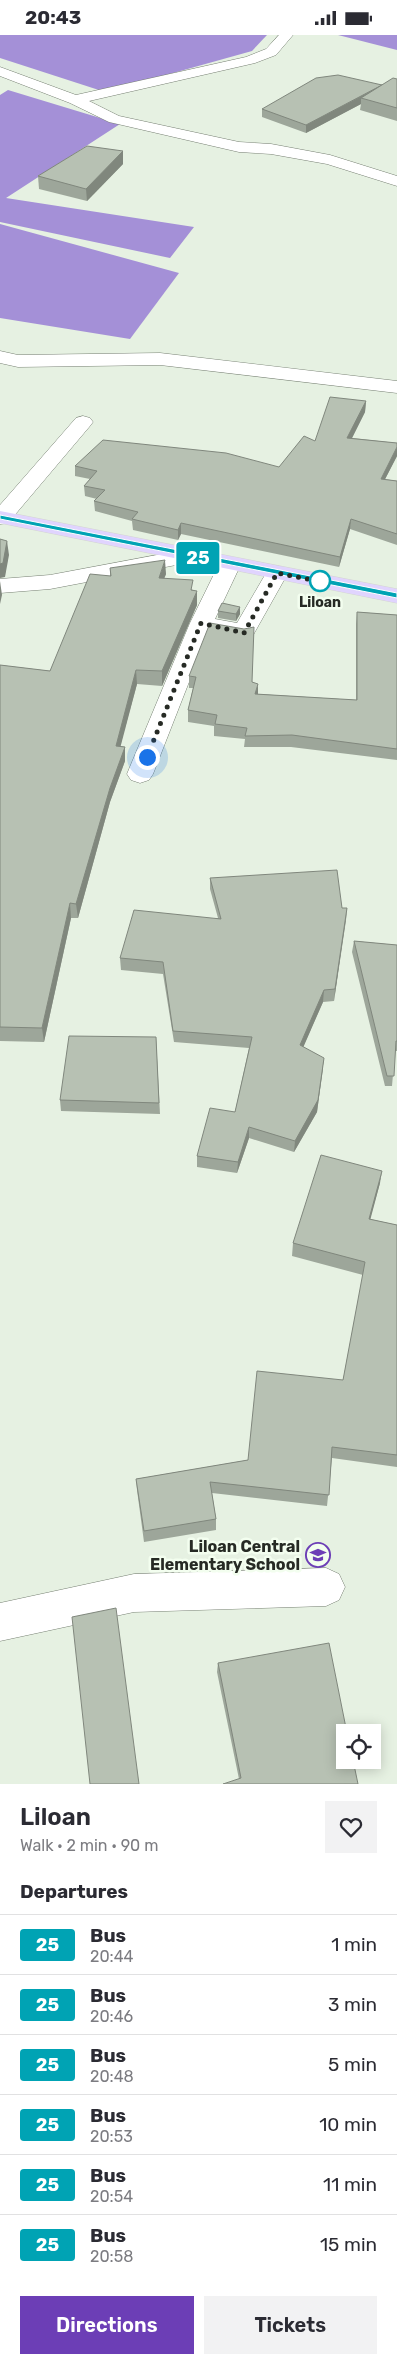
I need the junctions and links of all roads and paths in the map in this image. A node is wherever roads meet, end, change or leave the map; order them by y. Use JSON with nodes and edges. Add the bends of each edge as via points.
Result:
{"nodes":[{"id":1,"x":286,"y":35,"type":"edge"},
{"id":2,"x":0,"y":71,"type":"edge"},
{"id":3,"x":17,"y":78,"type":"junction"},
{"id":4,"x":0,"y":85,"type":"edge"},
{"id":5,"x":75,"y":100,"type":"junction"},
{"id":6,"x":397,"y":181,"type":"edge"},
{"id":7,"x":0,"y":357,"type":"edge"},
{"id":8,"x":397,"y":387,"type":"edge"},
{"id":9,"x":83,"y":422,"type":"dead end"},
{"id":10,"x":0,"y":517,"type":"edge"},
{"id":11,"x":189,"y":556,"type":"junction"},
{"id":12,"x":230,"y":564,"type":"junction"},
{"id":13,"x":277,"y":573,"type":"junction"},
{"id":14,"x":0,"y":586,"type":"edge"},
{"id":15,"x":397,"y":596,"type":"edge"},
{"id":16,"x":201,"y":623,"type":"junction"},
{"id":17,"x":140,"y":774,"type":"dead end"},
{"id":18,"x":326,"y":1587,"type":"dead end"},
{"id":19,"x":0,"y":1622,"type":"edge"}],
"edges":[{"from":1,"to":5,"type":"street","via":[[271,52],[250,60]]},
{"from":2,"to":3,"type":"street"},
{"from":3,"to":4,"type":"street"},
{"from":3,"to":5,"type":"street"},
{"from":5,"to":6,"type":"street","via":[[114,119],[151,129],[330,161]]},
{"from":7,"to":8,"type":"street","via":[[18,361],[160,359]]},
{"from":9,"to":10,"type":"street"},
{"from":10,"to":11,"type":"main road"},
{"from":11,"to":12,"type":"main road"},
{"from":11,"to":14,"type":"street","via":[[50,582]]},
{"from":12,"to":13,"type":"main road"},
{"from":12,"to":16,"type":"street"},
{"from":13,"to":15,"type":"main road"},
{"from":13,"to":16,"type":"street","via":[[244,633]]},
{"from":16,"to":17,"type":"street"},
{"from":18,"to":19,"type":"street","via":[[134,1593]]}]}
